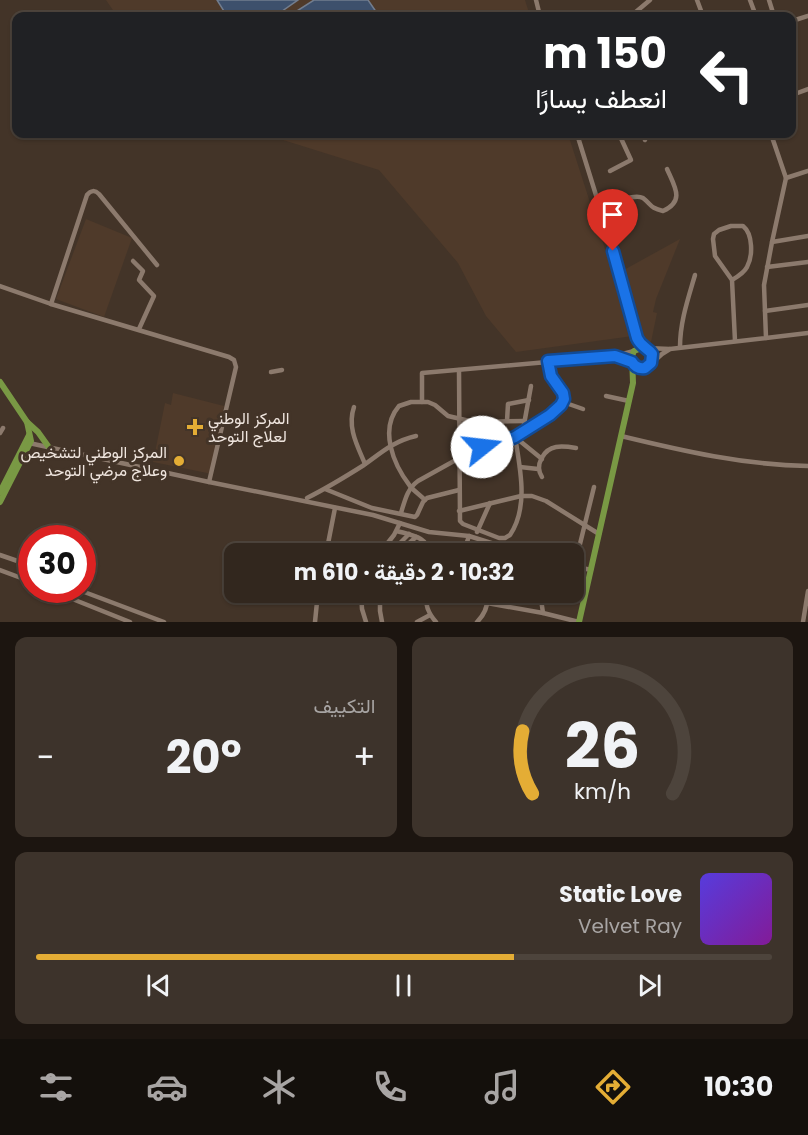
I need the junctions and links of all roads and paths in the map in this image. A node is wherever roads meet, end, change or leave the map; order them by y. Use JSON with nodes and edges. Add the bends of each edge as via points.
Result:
{"nodes":[{"id":1,"x":650,"y":0,"type":"edge"},
{"id":2,"x":636,"y":12,"type":"edge"},
{"id":3,"x":579,"y":138,"type":"edge"},
{"id":4,"x":621,"y":138,"type":"edge"},
{"id":5,"x":772,"y":138,"type":"edge"},
{"id":6,"x":667,"y":169,"type":"dead end"},
{"id":7,"x":610,"y":171,"type":"dead end"},
{"id":8,"x":808,"y":171,"type":"edge"},
{"id":9,"x":786,"y":178,"type":"junction"},
{"id":10,"x":600,"y":207,"type":"junction"},
{"id":11,"x":808,"y":236,"type":"edge"},
{"id":12,"x":772,"y":242,"type":"junction"},
{"id":13,"x":134,"y":261,"type":"dead end"},
{"id":14,"x":808,"y":262,"type":"edge"},
{"id":15,"x":157,"y":265,"type":"dead end"},
{"id":16,"x":767,"y":267,"type":"junction"},
{"id":17,"x":695,"y":275,"type":"dead end"},
{"id":18,"x":732,"y":280,"type":"junction"},
{"id":19,"x":0,"y":286,"type":"edge"},
{"id":20,"x":51,"y":304,"type":"junction"},
{"id":21,"x":808,"y":304,"type":"edge"},
{"id":22,"x":765,"y":311,"type":"junction"},
{"id":23,"x":139,"y":330,"type":"junction"},
{"id":24,"x":808,"y":333,"type":"edge"},
{"id":25,"x":766,"y":338,"type":"junction"},
{"id":26,"x":735,"y":341,"type":"junction"},
{"id":27,"x":680,"y":347,"type":"junction"},
{"id":28,"x":640,"y":349,"type":"junction"},
{"id":29,"x":670,"y":349,"type":"junction"},
{"id":30,"x":615,"y":356,"type":"junction"},
{"id":31,"x":548,"y":361,"type":"junction"},
{"id":32,"x":633,"y":362,"type":"junction"},
{"id":33,"x":649,"y":365,"type":"junction"},
{"id":34,"x":282,"y":370,"type":"dead end"},
{"id":35,"x":459,"y":370,"type":"junction"},
{"id":36,"x":271,"y":372,"type":"dead end"},
{"id":37,"x":0,"y":382,"type":"edge"},
{"id":38,"x":633,"y":383,"type":"junction"},
{"id":39,"x":531,"y":386,"type":"dead end"},
{"id":40,"x":606,"y":396,"type":"dead end"},
{"id":41,"x":529,"y":400,"type":"junction"},
{"id":42,"x":629,"y":401,"type":"junction"},
{"id":43,"x":422,"y":402,"type":"junction"},
{"id":44,"x":563,"y":402,"type":"junction"},
{"id":45,"x":354,"y":407,"type":"dead end"},
{"id":46,"x":583,"y":409,"type":"dead end"},
{"id":47,"x":459,"y":419,"type":"junction"},
{"id":48,"x":507,"y":421,"type":"junction"},
{"id":49,"x":525,"y":421,"type":"junction"},
{"id":50,"x":27,"y":422,"type":"junction"},
{"id":51,"x":474,"y":422,"type":"junction"},
{"id":52,"x":524,"y":430,"type":"junction"},
{"id":53,"x":416,"y":436,"type":"dead end"},
{"id":54,"x":621,"y":436,"type":"junction"},
{"id":55,"x":515,"y":437,"type":"junction"},
{"id":56,"x":28,"y":443,"type":"junction"},
{"id":57,"x":48,"y":446,"type":"junction"},
{"id":58,"x":390,"y":446,"type":"junction"},
{"id":59,"x":487,"y":446,"type":"junction"},
{"id":60,"x":576,"y":448,"type":"dead end"},
{"id":61,"x":459,"y":458,"type":"junction"},
{"id":62,"x":542,"y":459,"type":"junction"},
{"id":63,"x":365,"y":464,"type":"junction"},
{"id":64,"x":520,"y":466,"type":"junction"},
{"id":65,"x":808,"y":466,"type":"edge"},
{"id":66,"x":538,"y":469,"type":"junction"},
{"id":67,"x":542,"y":477,"type":"dead end"},
{"id":68,"x":209,"y":482,"type":"junction"},
{"id":69,"x":411,"y":487,"type":"junction"},
{"id":70,"x":594,"y":487,"type":"dead end"},
{"id":71,"x":325,"y":489,"type":"junction"},
{"id":72,"x":459,"y":490,"type":"junction"},
{"id":73,"x":0,"y":492,"type":"edge"},
{"id":74,"x":521,"y":496,"type":"junction"},
{"id":75,"x":307,"y":498,"type":"dead end"},
{"id":76,"x":424,"y":500,"type":"junction"},
{"id":77,"x":0,"y":502,"type":"edge"},
{"id":78,"x":490,"y":503,"type":"junction"},
{"id":79,"x":335,"y":508,"type":"junction"},
{"id":80,"x":459,"y":511,"type":"junction"},
{"id":81,"x":401,"y":513,"type":"junction"},
{"id":82,"x":400,"y":523,"type":"junction"},
{"id":83,"x":585,"y":525,"type":"junction"},
{"id":84,"x":478,"y":530,"type":"junction"},
{"id":85,"x":397,"y":531,"type":"junction"},
{"id":86,"x":409,"y":534,"type":"junction"},
{"id":87,"x":599,"y":534,"type":"junction"},
{"id":88,"x":416,"y":537,"type":"junction"},
{"id":89,"x":472,"y":537,"type":"junction"},
{"id":90,"x":328,"y":543,"type":"edge"},
{"id":91,"x":388,"y":543,"type":"edge"},
{"id":92,"x":402,"y":543,"type":"edge"},
{"id":93,"x":407,"y":543,"type":"edge"},
{"id":94,"x":427,"y":543,"type":"edge"},
{"id":95,"x":469,"y":543,"type":"edge"},
{"id":96,"x":491,"y":543,"type":"edge"},
{"id":97,"x":581,"y":543,"type":"edge"},
{"id":98,"x":0,"y":555,"type":"edge"},
{"id":99,"x":18,"y":561,"type":"edge"},
{"id":100,"x":584,"y":568,"type":"edge"},
{"id":101,"x":0,"y":570,"type":"edge"},
{"id":102,"x":591,"y":570,"type":"junction"},
{"id":103,"x":18,"y":577,"type":"edge"},
{"id":104,"x":808,"y":591,"type":"edge"},
{"id":105,"x":96,"y":596,"type":"edge"},
{"id":106,"x":82,"y":603,"type":"edge"},
{"id":107,"x":317,"y":603,"type":"edge"},
{"id":108,"x":362,"y":603,"type":"edge"},
{"id":109,"x":379,"y":603,"type":"edge"},
{"id":110,"x":426,"y":603,"type":"edge"},
{"id":111,"x":487,"y":603,"type":"joint"},
{"id":112,"x":542,"y":603,"type":"edge"},
{"id":113,"x":543,"y":613,"type":"junction"},
{"id":114,"x":430,"y":615,"type":"junction"},
{"id":115,"x":479,"y":621,"type":"edge"},
{"id":116,"x":130,"y":622,"type":"edge"},
{"id":117,"x":164,"y":622,"type":"edge"},
{"id":118,"x":315,"y":622,"type":"edge"},
{"id":119,"x":366,"y":622,"type":"edge"},
{"id":120,"x":382,"y":622,"type":"edge"},
{"id":121,"x":417,"y":622,"type":"edge"},
{"id":122,"x":436,"y":622,"type":"edge"},
{"id":123,"x":579,"y":622,"type":"edge"},
{"id":124,"x":803,"y":622,"type":"edge"}],
"edges":[{"from":1,"to":2,"type":"street"},
{"from":3,"to":10,"type":"street"},
{"from":4,"to":7,"type":"street","via":[[631,159]]},
{"from":5,"to":9,"type":"street"},
{"from":6,"to":10,"type":"street","via":[[677,197],[674,205],[663,212],[638,196]]},
{"from":8,"to":9,"type":"street"},
{"from":9,"to":12,"type":"street"},
{"from":10,"to":28,"type":"street"},
{"from":11,"to":12,"type":"street"},
{"from":12,"to":16,"type":"street"},
{"from":13,"to":23,"type":"street","via":[[144,273],[139,280],[154,296]]},
{"from":14,"to":16,"type":"street"},
{"from":15,"to":20,"type":"street","via":[[99,194],[89,192]]},
{"from":16,"to":22,"type":"street"},
{"from":17,"to":27,"type":"street","via":[[683,316]]},
{"from":18,"to":18,"type":"street","via":[[716,256],[713,239],[719,230],[738,225],[749,231],[751,256],[747,268]]},
{"from":18,"to":26,"type":"street"},
{"from":19,"to":20,"type":"street"},
{"from":20,"to":23,"type":"street"},
{"from":21,"to":22,"type":"street"},
{"from":22,"to":25,"type":"street"},
{"from":23,"to":68,"type":"street","via":[[236,362]]},
{"from":24,"to":25,"type":"street"},
{"from":25,"to":26,"type":"street"},
{"from":26,"to":27,"type":"street"},
{"from":27,"to":29,"type":"street"},
{"from":28,"to":29,"type":"street"},
{"from":28,"to":30,"type":"street"},
{"from":28,"to":32,"type":"main road","via":[[632,356]]},
{"from":28,"to":33,"type":"main road","via":[[652,354]]},
{"from":29,"to":33,"type":"street"},
{"from":30,"to":31,"type":"street"},
{"from":30,"to":32,"type":"street"},
{"from":31,"to":35,"type":"street"},
{"from":31,"to":44,"type":"street","via":[[551,376],[563,393]]},
{"from":32,"to":33,"type":"main road","via":[[639,368]]},
{"from":32,"to":38,"type":"main road"},
{"from":33,"to":38,"type":"main road"},
{"from":34,"to":36,"type":"street"},
{"from":35,"to":43,"type":"street","via":[[422,373]]},
{"from":35,"to":47,"type":"street"},
{"from":37,"to":50,"type":"main road"},
{"from":38,"to":42,"type":"main road"},
{"from":39,"to":41,"type":"street"},
{"from":40,"to":42,"type":"street"},
{"from":41,"to":48,"type":"street","via":[[508,404]]},
{"from":41,"to":49,"type":"street"},
{"from":42,"to":54,"type":"main road"},
{"from":43,"to":47,"type":"street"},
{"from":43,"to":58,"type":"street","via":[[404,403],[394,411]]},
{"from":44,"to":46,"type":"street"},
{"from":44,"to":52,"type":"street"},
{"from":45,"to":63,"type":"street","via":[[351,425]]},
{"from":47,"to":51,"type":"street"},
{"from":47,"to":61,"type":"street"},
{"from":48,"to":49,"type":"street"},
{"from":48,"to":51,"type":"street"},
{"from":49,"to":52,"type":"street"},
{"from":50,"to":56,"type":"main road"},
{"from":50,"to":57,"type":"main road"},
{"from":51,"to":59,"type":"street"},
{"from":52,"to":55,"type":"street"},
{"from":53,"to":58,"type":"street"},
{"from":54,"to":65,"type":"street","via":[[756,464]]},
{"from":54,"to":87,"type":"main road"},
{"from":55,"to":59,"type":"street"},
{"from":55,"to":62,"type":"street"},
{"from":55,"to":64,"type":"street"},
{"from":56,"to":57,"type":"street"},
{"from":56,"to":73,"type":"main road"},
{"from":56,"to":77,"type":"main road"},
{"from":57,"to":68,"type":"street"},
{"from":58,"to":63,"type":"street"},
{"from":58,"to":69,"type":"street"},
{"from":59,"to":61,"type":"street"},
{"from":60,"to":62,"type":"street","via":[[553,447]]},
{"from":61,"to":69,"type":"street"},
{"from":61,"to":72,"type":"street"},
{"from":62,"to":66,"type":"street"},
{"from":63,"to":71,"type":"street"},
{"from":64,"to":66,"type":"street"},
{"from":64,"to":74,"type":"street"},
{"from":66,"to":67,"type":"street"},
{"from":68,"to":79,"type":"street"},
{"from":69,"to":76,"type":"street"},
{"from":69,"to":81,"type":"street"},
{"from":70,"to":83,"type":"street"},
{"from":71,"to":75,"type":"street"},
{"from":71,"to":81,"type":"street","via":[[372,508]]},
{"from":72,"to":76,"type":"street"},
{"from":72,"to":80,"type":"street"},
{"from":74,"to":78,"type":"street"},
{"from":74,"to":83,"type":"street","via":[[539,498]]},
{"from":74,"to":84,"type":"street","via":[[519,519],[510,535],[502,538]]},
{"from":76,"to":81,"type":"street","via":[[416,516]]},
{"from":78,"to":80,"type":"street"},
{"from":78,"to":84,"type":"street"},
{"from":79,"to":82,"type":"street"},
{"from":79,"to":90,"type":"street"},
{"from":80,"to":84,"type":"street","via":[[461,523]]},
{"from":82,"to":85,"type":"street"},
{"from":82,"to":89,"type":"street","via":[[429,532]]},
{"from":83,"to":87,"type":"street"},
{"from":83,"to":97,"type":"street"},
{"from":84,"to":89,"type":"street"},
{"from":85,"to":86,"type":"street"},
{"from":85,"to":91,"type":"street"},
{"from":86,"to":88,"type":"street"},
{"from":86,"to":92,"type":"street"},
{"from":87,"to":102,"type":"main road"},
{"from":88,"to":93,"type":"street"},
{"from":88,"to":94,"type":"street"},
{"from":89,"to":95,"type":"street"},
{"from":89,"to":96,"type":"street"},
{"from":98,"to":99,"type":"street"},
{"from":100,"to":102,"type":"street"},
{"from":101,"to":103,"type":"street"},
{"from":102,"to":123,"type":"main road"},
{"from":104,"to":124,"type":"street"},
{"from":105,"to":117,"type":"street"},
{"from":106,"to":116,"type":"street"},
{"from":107,"to":118,"type":"street"},
{"from":108,"to":119,"type":"street"},
{"from":109,"to":120,"type":"street"},
{"from":110,"to":114,"type":"street"},
{"from":111,"to":113,"type":"street"},
{"from":111,"to":115,"type":"street"},
{"from":112,"to":113,"type":"street"},
{"from":113,"to":123,"type":"street"},
{"from":114,"to":121,"type":"street"},
{"from":114,"to":122,"type":"street"}]}
